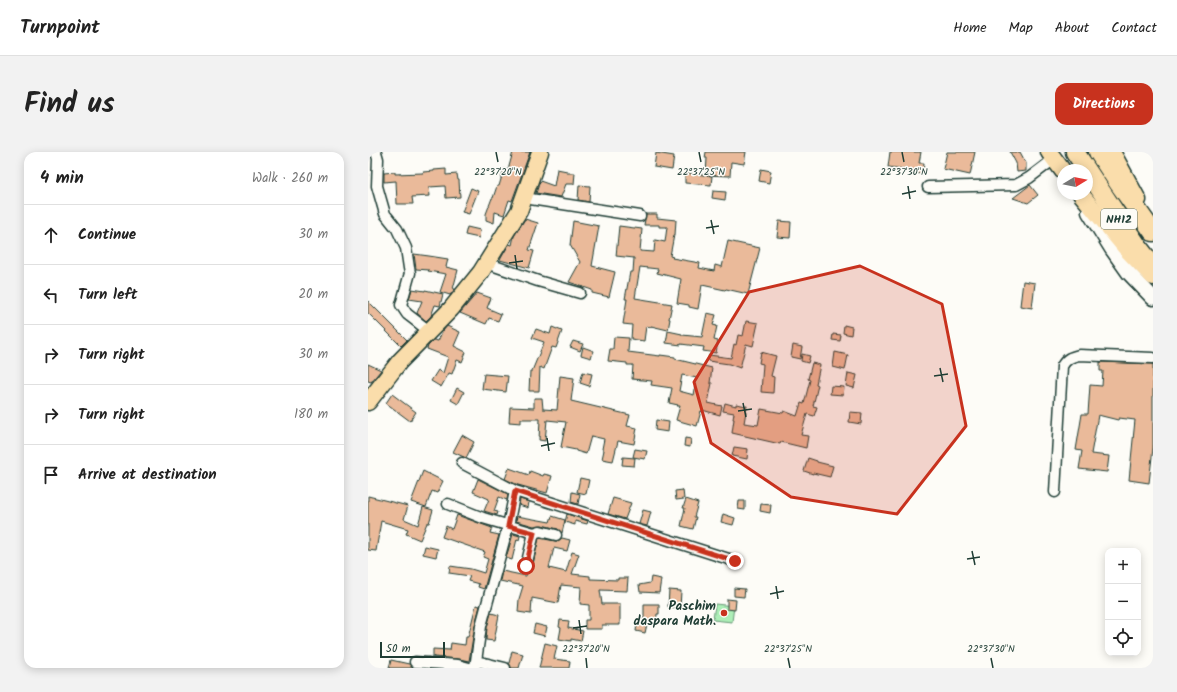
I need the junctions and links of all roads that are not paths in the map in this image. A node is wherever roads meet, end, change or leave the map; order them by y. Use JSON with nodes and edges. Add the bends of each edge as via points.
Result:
{"nodes":[{"id":1,"x":376,"y":152,"type":"edge"},
{"id":2,"x":540,"y":152,"type":"edge"},
{"id":3,"x":1075,"y":152,"type":"edge"},
{"id":4,"x":1098,"y":152,"type":"edge"},
{"id":5,"x":1112,"y":152,"type":"edge"},
{"id":6,"x":1056,"y":161,"type":"edge"},
{"id":7,"x":1083,"y":164,"type":"edge"},
{"id":8,"x":1093,"y":179,"type":"edge"},
{"id":9,"x":1128,"y":182,"type":"junction"},
{"id":10,"x":928,"y":187,"type":"dead end"},
{"id":11,"x":524,"y":198,"type":"junction"},
{"id":12,"x":1083,"y":200,"type":"edge"},
{"id":13,"x":1085,"y":200,"type":"edge"},
{"id":14,"x":640,"y":216,"type":"dead end"},
{"id":15,"x":1153,"y":218,"type":"edge"},
{"id":16,"x":1153,"y":227,"type":"edge"},
{"id":17,"x":1153,"y":232,"type":"edge"},
{"id":18,"x":486,"y":263,"type":"junction"},
{"id":19,"x":1153,"y":266,"type":"edge"},
{"id":20,"x":1153,"y":277,"type":"edge"},
{"id":21,"x":580,"y":293,"type":"dead end"},
{"id":22,"x":1153,"y":298,"type":"edge"},
{"id":23,"x":429,"y":331,"type":"junction"},
{"id":24,"x":1153,"y":358,"type":"edge"},
{"id":25,"x":373,"y":386,"type":"edge"},
{"id":26,"x":368,"y":402,"type":"edge"},
{"id":27,"x":462,"y":463,"type":"dead end"},
{"id":28,"x":515,"y":491,"type":"junction"},
{"id":29,"x":1055,"y":492,"type":"dead end"},
{"id":30,"x":448,"y":504,"type":"dead end"},
{"id":31,"x":508,"y":526,"type":"junction"},
{"id":32,"x":534,"y":533,"type":"junction"},
{"id":33,"x":556,"y":535,"type":"dead end"},
{"id":34,"x":735,"y":561,"type":"dead end"},
{"id":35,"x":526,"y":566,"type":"dead end"},
{"id":36,"x":415,"y":662,"type":"dead end"},
{"id":37,"x":448,"y":666,"type":"edge"},
{"id":38,"x":472,"y":666,"type":"edge"},
{"id":39,"x":506,"y":668,"type":"edge"}],
"edges":[{"from":1,"to":23,"type":"street","via":[[378,186],[385,214],[397,229],[406,248],[410,273],[401,305],[407,314]]},
{"from":2,"to":11,"type":"main road"},
{"from":3,"to":7,"type":"highway","number":"NH12"},
{"from":4,"to":17,"type":"highway","number":"NH12"},
{"from":5,"to":9,"type":"main road"},
{"from":6,"to":10,"type":"street","via":[[1016,185]]},
{"from":8,"to":19,"type":"highway","number":"NH12"},
{"from":9,"to":15,"type":"street"},
{"from":9,"to":16,"type":"main road"},
{"from":11,"to":14,"type":"street"},
{"from":11,"to":18,"type":"main road","via":[[519,211]]},
{"from":12,"to":22,"type":"street","via":[[1129,273]]},
{"from":13,"to":20,"type":"main road"},
{"from":18,"to":21,"type":"street"},
{"from":18,"to":23,"type":"main road","via":[[451,308]]},
{"from":23,"to":25,"type":"main road"},
{"from":24,"to":29,"type":"street","via":[[1080,355],[1066,359],[1062,366]]},
{"from":25,"to":26,"type":"main road"},
{"from":27,"to":28,"type":"street"},
{"from":28,"to":31,"type":"street"},
{"from":28,"to":34,"type":"street"},
{"from":30,"to":31,"type":"street"},
{"from":31,"to":32,"type":"street"},
{"from":31,"to":38,"type":"street"},
{"from":32,"to":33,"type":"street","via":[[540,531]]},
{"from":32,"to":35,"type":"street"},
{"from":36,"to":37,"type":"street"},
{"from":37,"to":38,"type":"street"},
{"from":38,"to":39,"type":"street"}]}
